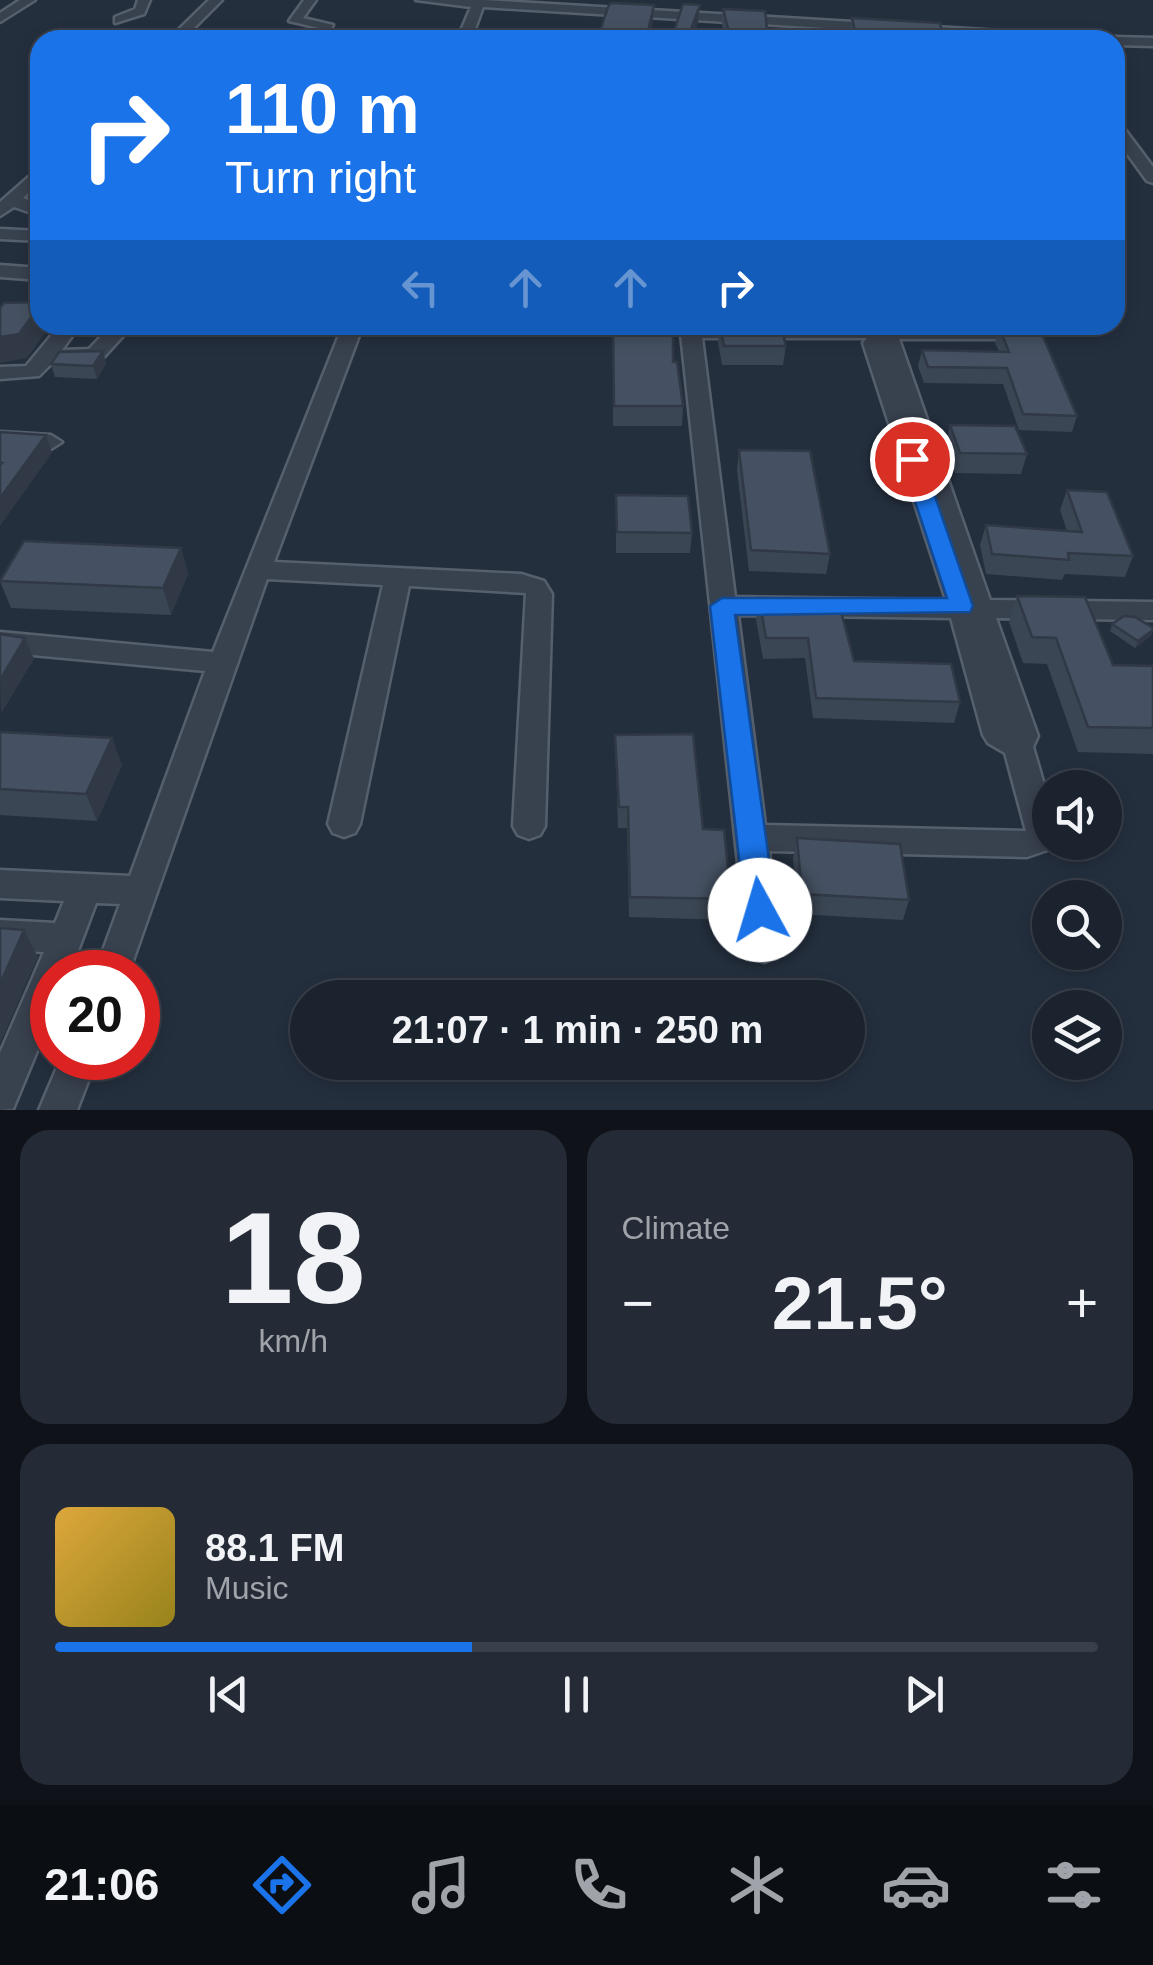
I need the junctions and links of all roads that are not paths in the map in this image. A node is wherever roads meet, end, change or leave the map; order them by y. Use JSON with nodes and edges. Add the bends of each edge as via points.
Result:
{"nodes":[{"id":1,"x":29,"y":0,"type":"edge"},
{"id":2,"x":144,"y":0,"type":"edge"},
{"id":3,"x":216,"y":0,"type":"edge"},
{"id":4,"x":310,"y":0,"type":"edge"},
{"id":5,"x":422,"y":0,"type":"edge"},
{"id":6,"x":746,"y":0,"type":"edge"},
{"id":7,"x":505,"y":3,"type":"edge"},
{"id":8,"x":478,"y":4,"type":"junction"},
{"id":9,"x":0,"y":18,"type":"edge"},
{"id":10,"x":120,"y":20,"type":"dead end"},
{"id":11,"x":744,"y":20,"type":"junction"},
{"id":12,"x":780,"y":23,"type":"junction"},
{"id":13,"x":185,"y":30,"type":"edge"},
{"id":14,"x":325,"y":30,"type":"edge"},
{"id":15,"x":468,"y":30,"type":"edge"},
{"id":16,"x":780,"y":30,"type":"edge"},
{"id":17,"x":891,"y":30,"type":"edge"},
{"id":18,"x":1125,"y":41,"type":"edge"},
{"id":19,"x":1153,"y":42,"type":"edge"},
{"id":20,"x":1125,"y":140,"type":"edge"},
{"id":21,"x":1153,"y":178,"type":"edge"},
{"id":22,"x":30,"y":182,"type":"edge"},
{"id":23,"x":7,"y":205,"type":"edge"},
{"id":24,"x":0,"y":234,"type":"edge"},
{"id":25,"x":30,"y":236,"type":"edge"},
{"id":26,"x":0,"y":271,"type":"edge"},
{"id":27,"x":30,"y":273,"type":"edge"},
{"id":28,"x":63,"y":335,"type":"edge"},
{"id":29,"x":113,"y":335,"type":"edge"},
{"id":30,"x":350,"y":335,"type":"edge"},
{"id":31,"x":692,"y":335,"type":"edge"},
{"id":32,"x":879,"y":335,"type":"edge"},
{"id":33,"x":47,"y":356,"type":"junction"},
{"id":34,"x":0,"y":373,"type":"edge"},
{"id":35,"x":0,"y":439,"type":"edge"},
{"id":36,"x":51,"y":442,"type":"dead end"},
{"id":37,"x":258,"y":570,"type":"junction"},
{"id":38,"x":398,"y":577,"type":"junction"},
{"id":39,"x":722,"y":606,"type":"junction"},
{"id":40,"x":972,"y":606,"type":"junction"},
{"id":41,"x":1153,"y":611,"type":"edge"},
{"id":42,"x":0,"y":642,"type":"edge"},
{"id":43,"x":222,"y":662,"type":"junction"},
{"id":44,"x":344,"y":824,"type":"dead end"},
{"id":45,"x":529,"y":826,"type":"dead end"},
{"id":46,"x":754,"y":838,"type":"junction"},
{"id":47,"x":0,"y":884,"type":"edge"},
{"id":48,"x":86,"y":889,"type":"junction"},
{"id":49,"x":143,"y":892,"type":"junction"},
{"id":50,"x":0,"y":935,"type":"edge"},
{"id":51,"x":67,"y":938,"type":"junction"},
{"id":52,"x":764,"y":946,"type":"dead end"},
{"id":53,"x":62,"y":950,"type":"edge"},
{"id":54,"x":121,"y":950,"type":"edge"},
{"id":55,"x":30,"y":1026,"type":"edge"},
{"id":56,"x":70,"y":1080,"type":"edge"},
{"id":57,"x":0,"y":1096,"type":"edge"},
{"id":58,"x":58,"y":1110,"type":"edge"}],
"edges":[{"from":1,"to":9,"type":"street"},
{"from":2,"to":10,"type":"street","via":[[140,10]]},
{"from":3,"to":13,"type":"street"},
{"from":4,"to":14,"type":"street","via":[[296,21],[328,25]]},
{"from":5,"to":8,"type":"street"},
{"from":6,"to":11,"type":"street"},
{"from":7,"to":8,"type":"street"},
{"from":7,"to":11,"type":"street"},
{"from":8,"to":15,"type":"street"},
{"from":11,"to":12,"type":"street"},
{"from":12,"to":16,"type":"street"},
{"from":12,"to":17,"type":"street"},
{"from":18,"to":19,"type":"street"},
{"from":20,"to":21,"type":"street"},
{"from":22,"to":23,"type":"street"},
{"from":24,"to":25,"type":"street"},
{"from":26,"to":27,"type":"street"},
{"from":28,"to":33,"type":"street"},
{"from":29,"to":33,"type":"street","via":[[94,354]]},
{"from":30,"to":37,"type":"street"},
{"from":31,"to":39,"type":"street"},
{"from":32,"to":40,"type":"street"},
{"from":33,"to":34,"type":"street","via":[[32,372]]},
{"from":35,"to":36,"type":"street"},
{"from":37,"to":38,"type":"street"},
{"from":37,"to":43,"type":"street"},
{"from":38,"to":44,"type":"street"},
{"from":38,"to":45,"type":"street","via":[[521,582],[539,594]]},
{"from":39,"to":40,"type":"street"},
{"from":39,"to":46,"type":"street"},
{"from":40,"to":41,"type":"street"},
{"from":40,"to":46,"type":"street","via":[[998,735],[1018,747],[1042,830],[1039,840]]},
{"from":42,"to":43,"type":"street"},
{"from":43,"to":49,"type":"street"},
{"from":46,"to":52,"type":"street"},
{"from":47,"to":48,"type":"street"},
{"from":48,"to":49,"type":"street"},
{"from":48,"to":51,"type":"street"},
{"from":49,"to":54,"type":"street"},
{"from":50,"to":51,"type":"street"},
{"from":51,"to":53,"type":"street"},
{"from":55,"to":57,"type":"street"},
{"from":56,"to":58,"type":"street"}]}
